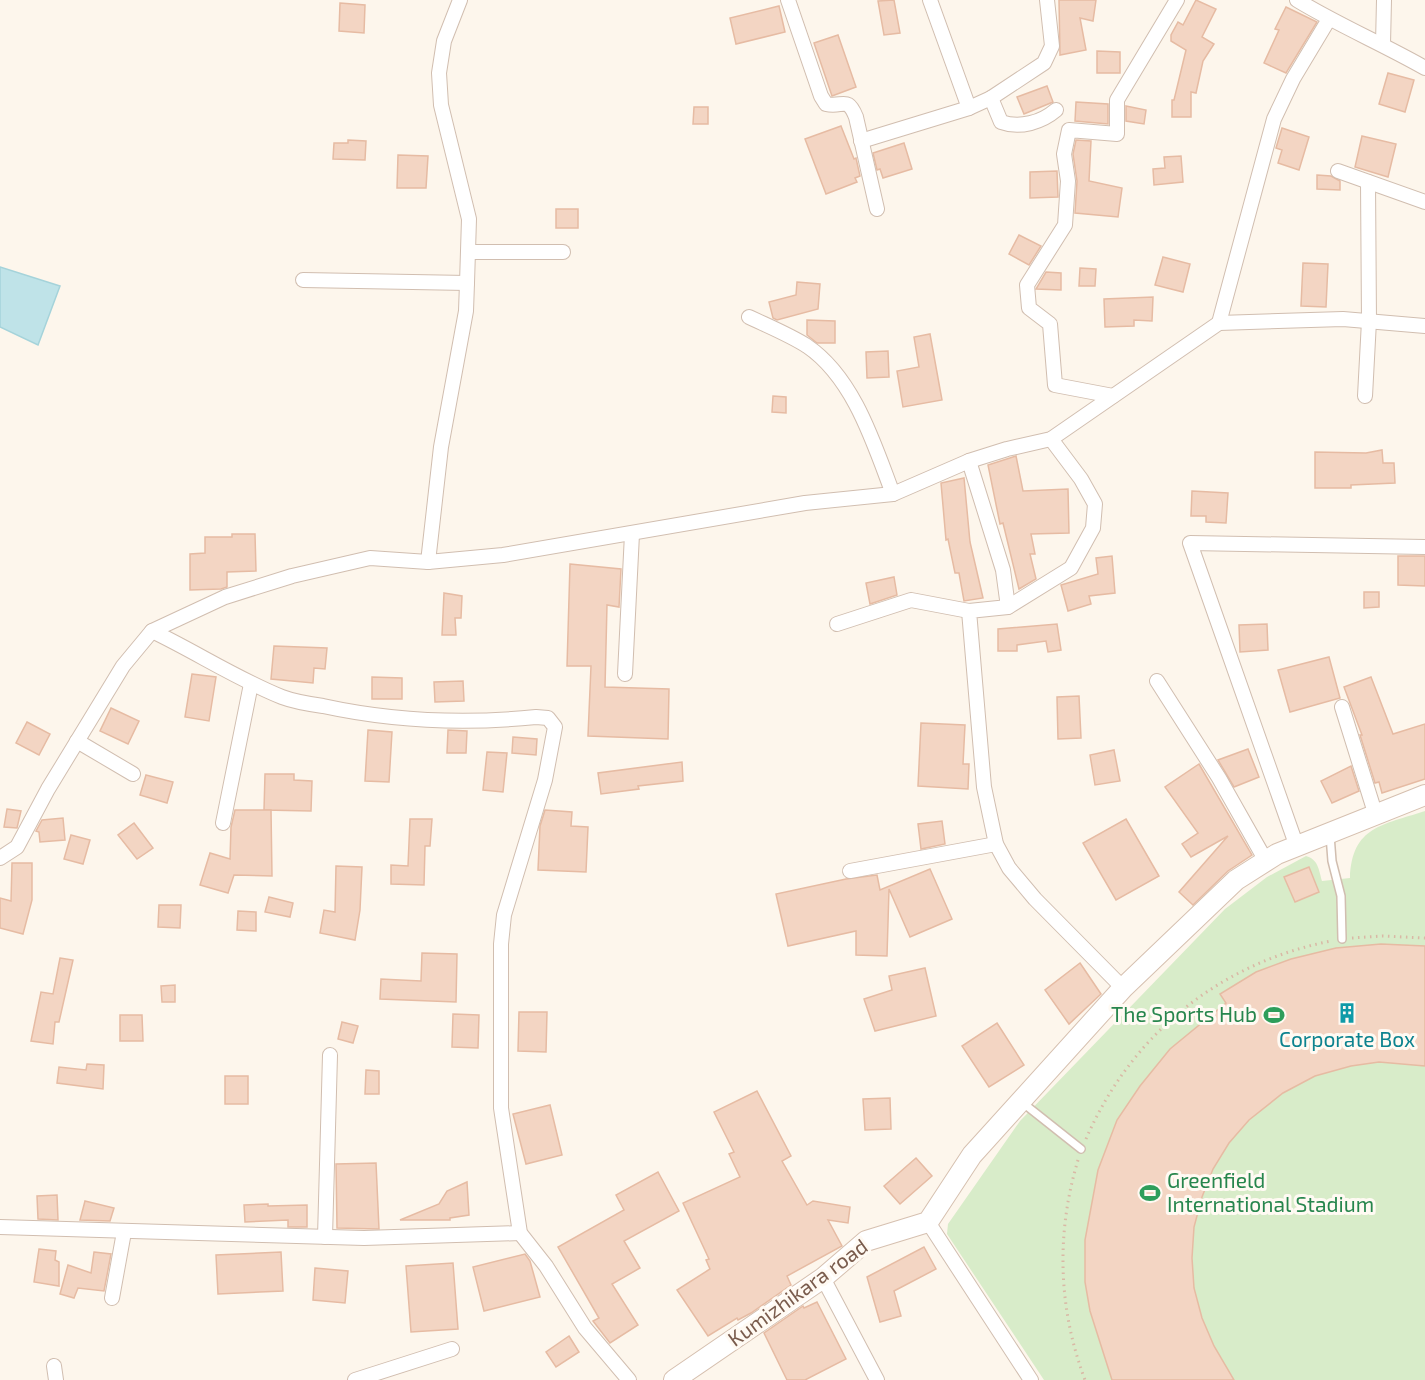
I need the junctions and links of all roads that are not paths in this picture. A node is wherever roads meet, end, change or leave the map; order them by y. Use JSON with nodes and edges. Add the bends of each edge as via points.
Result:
{"nodes":[{"id":1,"x":460,"y":0,"type":"edge"},
{"id":2,"x":788,"y":0,"type":"edge"},
{"id":3,"x":930,"y":0,"type":"edge"},
{"id":4,"x":1047,"y":0,"type":"edge"},
{"id":5,"x":1177,"y":0,"type":"edge"},
{"id":6,"x":1297,"y":0,"type":"edge"},
{"id":7,"x":1384,"y":0,"type":"edge"},
{"id":8,"x":1329,"y":20,"type":"junction"},
{"id":9,"x":1383,"y":44,"type":"junction"},
{"id":10,"x":1425,"y":68,"type":"edge"},
{"id":11,"x":991,"y":98,"type":"junction"},
{"id":12,"x":969,"y":108,"type":"junction"},
{"id":13,"x":1056,"y":110,"type":"dead end"},
{"id":14,"x":861,"y":141,"type":"junction"},
{"id":15,"x":1338,"y":171,"type":"dead end"},
{"id":16,"x":1368,"y":182,"type":"junction"},
{"id":17,"x":1425,"y":202,"type":"edge"},
{"id":18,"x":877,"y":209,"type":"dead end"},
{"id":19,"x":469,"y":252,"type":"junction"},
{"id":20,"x":563,"y":252,"type":"dead end"},
{"id":21,"x":303,"y":280,"type":"dead end"},
{"id":22,"x":467,"y":283,"type":"junction"},
{"id":23,"x":749,"y":316,"type":"dead end"},
{"id":24,"x":1369,"y":321,"type":"junction"},
{"id":25,"x":1219,"y":323,"type":"junction"},
{"id":26,"x":1425,"y":326,"type":"edge"},
{"id":27,"x":1113,"y":396,"type":"junction"},
{"id":28,"x":1365,"y":396,"type":"dead end"},
{"id":29,"x":1051,"y":440,"type":"junction"},
{"id":30,"x":969,"y":462,"type":"junction"},
{"id":31,"x":892,"y":494,"type":"junction"},
{"id":32,"x":632,"y":534,"type":"junction"},
{"id":33,"x":1425,"y":547,"type":"edge"},
{"id":34,"x":428,"y":562,"type":"junction"},
{"id":35,"x":1008,"y":607,"type":"junction"},
{"id":36,"x":969,"y":611,"type":"junction"},
{"id":37,"x":837,"y":624,"type":"dead end"},
{"id":38,"x":152,"y":631,"type":"junction"},
{"id":39,"x":625,"y":674,"type":"dead end"},
{"id":40,"x":1157,"y":681,"type":"dead end"},
{"id":41,"x":251,"y":684,"type":"junction"},
{"id":42,"x":1342,"y":707,"type":"dead end"},
{"id":43,"x":77,"y":741,"type":"junction"},
{"id":44,"x":133,"y":774,"type":"dead end"},
{"id":45,"x":1425,"y":795,"type":"edge"},
{"id":46,"x":1376,"y":816,"type":"junction"},
{"id":47,"x":223,"y":823,"type":"dead end"},
{"id":48,"x":1330,"y":835,"type":"junction"},
{"id":49,"x":996,"y":844,"type":"junction"},
{"id":50,"x":1297,"y":847,"type":"junction"},
{"id":51,"x":0,"y":858,"type":"edge"},
{"id":52,"x":1266,"y":861,"type":"junction"},
{"id":53,"x":850,"y":872,"type":"dead end"},
{"id":54,"x":1342,"y":939,"type":"road end"},
{"id":55,"x":1123,"y":988,"type":"junction"},
{"id":56,"x":330,"y":1055,"type":"dead end"},
{"id":57,"x":1021,"y":1101,"type":"junction"},
{"id":58,"x":1082,"y":1149,"type":"road end"},
{"id":59,"x":928,"y":1222,"type":"junction"},
{"id":60,"x":0,"y":1227,"type":"edge"},
{"id":61,"x":124,"y":1232,"type":"junction"},
{"id":62,"x":520,"y":1233,"type":"junction"},
{"id":63,"x":324,"y":1237,"type":"junction"},
{"id":64,"x":823,"y":1278,"type":"junction"},
{"id":65,"x":112,"y":1298,"type":"dead end"},
{"id":66,"x":452,"y":1349,"type":"dead end"},
{"id":67,"x":355,"y":1380,"type":"edge"},
{"id":68,"x":629,"y":1380,"type":"edge"},
{"id":69,"x":674,"y":1380,"type":"edge"},
{"id":70,"x":877,"y":1380,"type":"edge"},
{"id":71,"x":1031,"y":1380,"type":"edge"}],
"edges":[{"from":1,"to":19,"type":"street","via":[[444,41],[439,73],[441,105],[469,219]]},
{"from":2,"to":14,"type":"street","via":[[821,96],[826,104],[844,102],[852,107]]},
{"from":3,"to":12,"type":"street"},
{"from":4,"to":11,"type":"street","via":[[1050,55]]},
{"from":5,"to":27,"type":"street","via":[[1117,99],[1117,134],[1069,130],[1064,154],[1068,181],[1065,225],[1027,285],[1029,308],[1050,324],[1055,385]]},
{"from":6,"to":8,"type":"street"},
{"from":7,"to":9,"type":"street"},
{"from":8,"to":9,"type":"street"},
{"from":8,"to":25,"type":"street","via":[[1274,119]]},
{"from":9,"to":10,"type":"street"},
{"from":11,"to":12,"type":"street"},
{"from":11,"to":13,"type":"street","via":[[1001,122],[1008,124],[1044,120]]},
{"from":12,"to":14,"type":"street"},
{"from":14,"to":18,"type":"street"},
{"from":15,"to":16,"type":"street"},
{"from":16,"to":17,"type":"street"},
{"from":16,"to":24,"type":"street"},
{"from":19,"to":20,"type":"street"},
{"from":19,"to":22,"type":"street"},
{"from":21,"to":22,"type":"street"},
{"from":22,"to":34,"type":"street","via":[[466,311],[441,447]]},
{"from":23,"to":31,"type":"street","via":[[808,347],[837,376],[864,419]]},
{"from":24,"to":25,"type":"street"},
{"from":24,"to":26,"type":"street"},
{"from":24,"to":28,"type":"street"},
{"from":25,"to":27,"type":"street"},
{"from":27,"to":29,"type":"street"},
{"from":29,"to":30,"type":"street"},
{"from":29,"to":35,"type":"street","via":[[1095,504],[1094,528],[1071,568]]},
{"from":30,"to":31,"type":"street"},
{"from":30,"to":35,"type":"street","via":[[1003,570]]},
{"from":31,"to":32,"type":"street","via":[[806,503]]},
{"from":32,"to":34,"type":"street","via":[[503,555]]},
{"from":32,"to":39,"type":"street"},
{"from":33,"to":50,"type":"street","via":[[1190,543]]},
{"from":34,"to":38,"type":"street","via":[[370,558],[336,564],[225,597]]},
{"from":35,"to":36,"type":"street"},
{"from":36,"to":37,"type":"street","via":[[911,600]]},
{"from":36,"to":49,"type":"street","via":[[984,787]]},
{"from":38,"to":41,"type":"street"},
{"from":38,"to":43,"type":"street","via":[[123,666]]},
{"from":40,"to":52,"type":"street"},
{"from":41,"to":47,"type":"street"},
{"from":41,"to":62,"type":"street","via":[[285,699],[356,713],[447,720],[536,717],[548,718],[555,727],[545,780],[504,915],[501,944],[501,1108]]},
{"from":42,"to":46,"type":"street"},
{"from":43,"to":44,"type":"street"},
{"from":43,"to":51,"type":"street","via":[[17,847]]},
{"from":45,"to":46,"type":"street"},
{"from":46,"to":48,"type":"street"},
{"from":48,"to":50,"type":"street"},
{"from":48,"to":54,"type":"lane","via":[[1341,896]]},
{"from":49,"to":53,"type":"street"},
{"from":49,"to":55,"type":"street","via":[[1009,868],[1035,899]]},
{"from":50,"to":52,"type":"street"},
{"from":52,"to":55,"type":"street","via":[[1236,880]]},
{"from":55,"to":57,"type":"street"},
{"from":56,"to":63,"type":"street"},
{"from":57,"to":58,"type":"lane"},
{"from":57,"to":59,"type":"street","via":[[972,1155]]},
{"from":59,"to":64,"type":"street","name":"Kumizhikara road","via":[[866,1241]]},
{"from":59,"to":71,"type":"street"},
{"from":60,"to":61,"type":"street"},
{"from":61,"to":63,"type":"street"},
{"from":61,"to":65,"type":"street"},
{"from":62,"to":63,"type":"street"},
{"from":62,"to":68,"type":"street","via":[[585,1328]]},
{"from":64,"to":69,"type":"street","name":"Kumizhikara road"},
{"from":64,"to":70,"type":"street"},
{"from":66,"to":67,"type":"street"}]}
